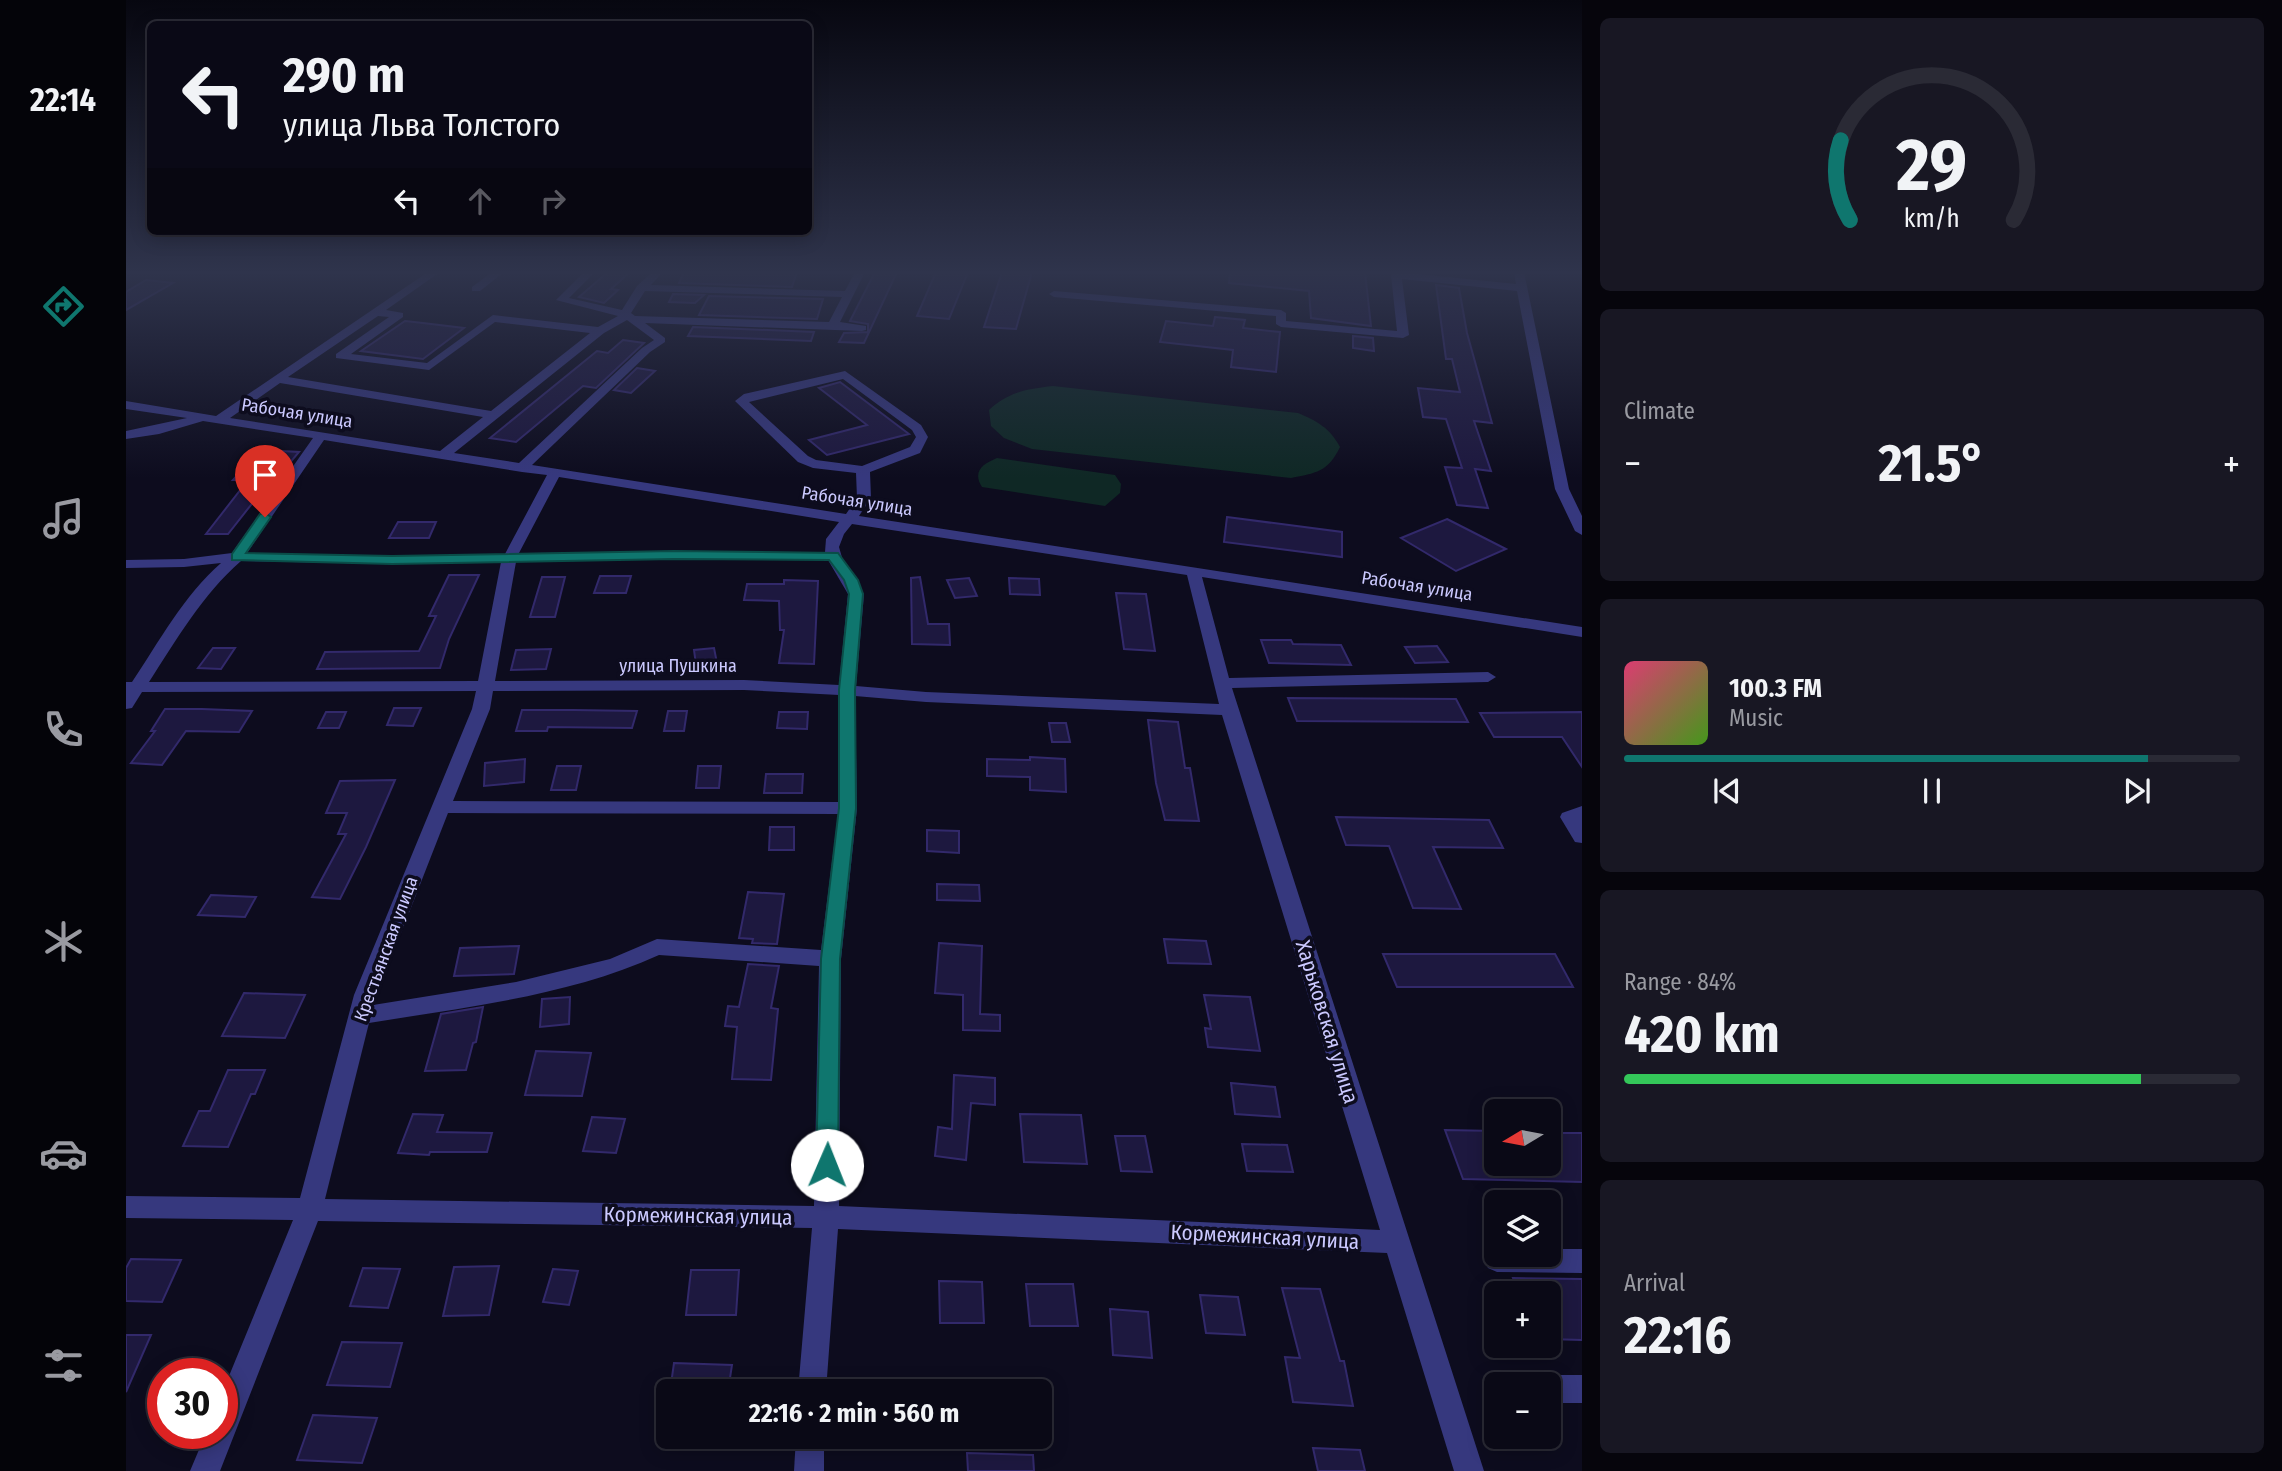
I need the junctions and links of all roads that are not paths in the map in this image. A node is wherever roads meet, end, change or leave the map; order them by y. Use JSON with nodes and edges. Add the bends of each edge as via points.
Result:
{"nodes":[{"id":1,"x":333,"y":341,"type":"edge"},
{"id":2,"x":362,"y":341,"type":"edge"},
{"id":3,"x":464,"y":341,"type":"edge"},
{"id":4,"x":588,"y":341,"type":"edge"},
{"id":5,"x":660,"y":341,"type":"edge"},
{"id":6,"x":1532,"y":341,"type":"edge"},
{"id":7,"x":276,"y":379,"type":"junction"},
{"id":8,"x":126,"y":405,"type":"edge"},
{"id":9,"x":492,"y":415,"type":"junction"},
{"id":10,"x":211,"y":419,"type":"junction"},
{"id":11,"x":126,"y":435,"type":"edge"},
{"id":12,"x":321,"y":436,"type":"junction"},
{"id":13,"x":443,"y":455,"type":"junction"},
{"id":14,"x":522,"y":468,"type":"junction"},
{"id":15,"x":863,"y":470,"type":"junction"},
{"id":16,"x":555,"y":473,"type":"junction"},
{"id":17,"x":848,"y":519,"type":"junction"},
{"id":18,"x":1582,"y":531,"type":"edge"},
{"id":19,"x":833,"y":556,"type":"junction"},
{"id":20,"x":237,"y":557,"type":"junction"},
{"id":21,"x":509,"y":559,"type":"junction"},
{"id":22,"x":126,"y":564,"type":"edge"},
{"id":23,"x":1193,"y":571,"type":"junction"},
{"id":24,"x":1582,"y":632,"type":"edge"},
{"id":25,"x":1488,"y":677,"type":"dead end"},
{"id":26,"x":1222,"y":683,"type":"junction"},
{"id":27,"x":486,"y":685,"type":"junction"},
{"id":28,"x":133,"y":687,"type":"edge"},
{"id":29,"x":847,"y":690,"type":"junction"},
{"id":30,"x":126,"y":704,"type":"edge"},
{"id":31,"x":1229,"y":710,"type":"junction"},
{"id":32,"x":439,"y":807,"type":"junction"},
{"id":33,"x":848,"y":808,"type":"junction"},
{"id":34,"x":1582,"y":812,"type":"edge"},
{"id":35,"x":1582,"y":836,"type":"edge"},
{"id":36,"x":830,"y":959,"type":"junction"},
{"id":37,"x":359,"y":1016,"type":"junction"},
{"id":38,"x":126,"y":1207,"type":"edge"},
{"id":39,"x":309,"y":1212,"type":"junction"},
{"id":40,"x":826,"y":1217,"type":"junction"},
{"id":41,"x":1396,"y":1242,"type":"junction"},
{"id":42,"x":1561,"y":1261,"type":"edge"},
{"id":43,"x":1582,"y":1261,"type":"edge"},
{"id":44,"x":813,"y":1379,"type":"edge"},
{"id":45,"x":238,"y":1388,"type":"edge"},
{"id":46,"x":214,"y":1449,"type":"edge"},
{"id":47,"x":810,"y":1449,"type":"edge"},
{"id":48,"x":205,"y":1471,"type":"edge"},
{"id":49,"x":809,"y":1471,"type":"edge"},
{"id":50,"x":1469,"y":1471,"type":"edge"}],
"edges":[{"from":1,"to":7,"type":"street"},
{"from":2,"to":3,"type":"street","via":[[340,356],[429,367]]},
{"from":4,"to":9,"type":"street"},
{"from":5,"to":14,"type":"street"},
{"from":6,"to":18,"type":"street","via":[[1562,489]]},
{"from":7,"to":9,"type":"street"},
{"from":7,"to":10,"type":"street"},
{"from":8,"to":10,"type":"street","name":"Рабочая улица"},
{"from":9,"to":13,"type":"street"},
{"from":10,"to":11,"type":"street"},
{"from":10,"to":12,"type":"street","name":"Рабочая улица"},
{"from":12,"to":13,"type":"street","name":"Рабочая улица"},
{"from":12,"to":20,"type":"street"},
{"from":13,"to":14,"type":"street","name":"Рабочая улица"},
{"from":14,"to":16,"type":"street","name":"Рабочая улица"},
{"from":15,"to":15,"type":"street","via":[[803,459],[741,401],[839,375],[852,378],[917,428],[922,437],[915,450]]},
{"from":15,"to":17,"type":"street","via":[[864,499]]},
{"from":16,"to":17,"type":"street","name":"Рабочая улица"},
{"from":16,"to":21,"type":"street","name":"Крестьянская улица"},
{"from":17,"to":19,"type":"street","via":[[834,538]]},
{"from":17,"to":23,"type":"street","name":"Рабочая улица"},
{"from":19,"to":21,"type":"street"},
{"from":19,"to":29,"type":"street","via":[[856,594]]},
{"from":20,"to":21,"type":"street"},
{"from":20,"to":22,"type":"street"},
{"from":20,"to":28,"type":"street","via":[[213,578]]},
{"from":21,"to":27,"type":"street","name":"Крестьянская улица"},
{"from":23,"to":24,"type":"street","name":"Рабочая улица"},
{"from":23,"to":26,"type":"street","name":"Харьковская улица"},
{"from":25,"to":26,"type":"street"},
{"from":26,"to":31,"type":"street","name":"Харьковская улица"},
{"from":27,"to":28,"type":"street","name":"улица Пушкина"},
{"from":27,"to":29,"type":"street","name":"улица Пушкина","via":[[744,685]]},
{"from":27,"to":32,"type":"street","name":"Крестьянская улица","via":[[481,709]]},
{"from":28,"to":30,"type":"street"},
{"from":29,"to":31,"type":"street","name":"улица Пушкина","via":[[926,698]]},
{"from":29,"to":33,"type":"street"},
{"from":31,"to":41,"type":"street","name":"Харьковская улица"},
{"from":32,"to":33,"type":"street"},
{"from":32,"to":37,"type":"street","name":"Крестьянская улица"},
{"from":33,"to":36,"type":"street"},
{"from":34,"to":35,"type":"street","via":[[1569,817]]},
{"from":36,"to":37,"type":"street","via":[[657,947],[615,966],[516,990]]},
{"from":36,"to":40,"type":"street"},
{"from":37,"to":39,"type":"street","name":"Крестьянская улица"},
{"from":38,"to":39,"type":"street","name":"Кормежинская улица"},
{"from":39,"to":40,"type":"street","name":"Кормежинская улица"},
{"from":39,"to":45,"type":"street","name":"Крестьянская улица"},
{"from":40,"to":41,"type":"street","name":"Кормежинская улица"},
{"from":40,"to":44,"type":"street"},
{"from":41,"to":50,"type":"street","name":"Харьковская улица"},
{"from":42,"to":43,"type":"street"},
{"from":46,"to":48,"type":"street"},
{"from":47,"to":49,"type":"street"}]}
